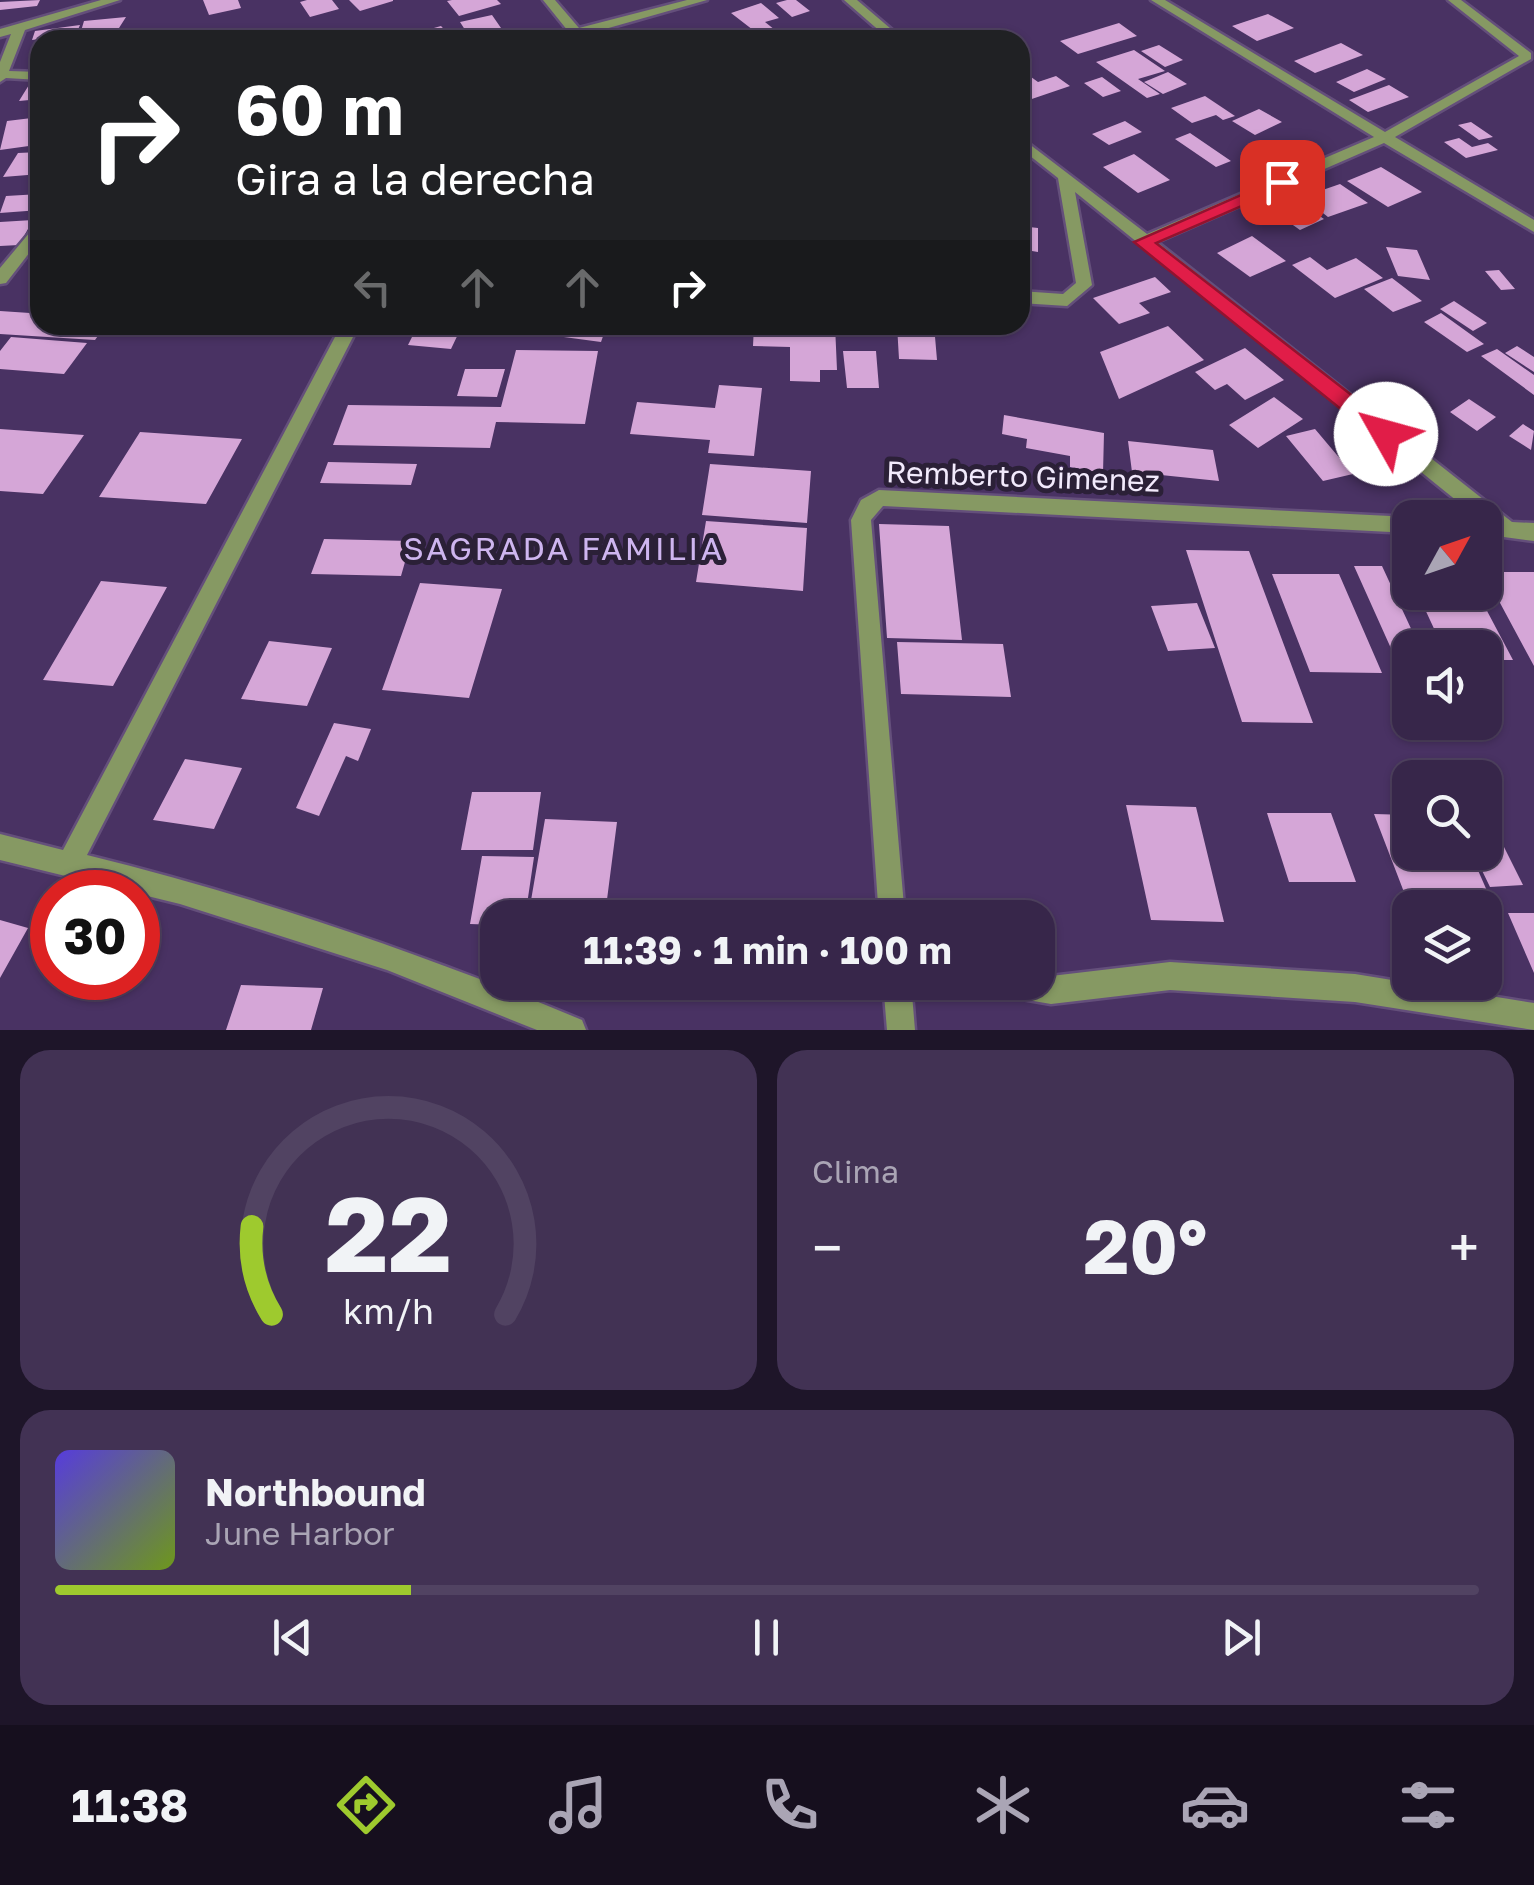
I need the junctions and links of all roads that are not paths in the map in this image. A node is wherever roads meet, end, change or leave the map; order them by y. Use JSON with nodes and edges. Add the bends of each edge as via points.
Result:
{"nodes":[{"id":1,"x":114,"y":0,"type":"edge"},
{"id":2,"x":549,"y":0,"type":"edge"},
{"id":3,"x":701,"y":0,"type":"edge"},
{"id":4,"x":850,"y":0,"type":"edge"},
{"id":5,"x":1157,"y":0,"type":"edge"},
{"id":6,"x":1454,"y":0,"type":"edge"},
{"id":7,"x":21,"y":26,"type":"junction"},
{"id":8,"x":575,"y":30,"type":"edge"},
{"id":9,"x":585,"y":30,"type":"edge"},
{"id":10,"x":886,"y":30,"type":"edge"},
{"id":11,"x":0,"y":33,"type":"edge"},
{"id":12,"x":1,"y":76,"type":"edge"},
{"id":13,"x":30,"y":76,"type":"edge"},
{"id":14,"x":1386,"y":137,"type":"junction"},
{"id":15,"x":1030,"y":149,"type":"edge"},
{"id":16,"x":1065,"y":178,"type":"junction"},
{"id":17,"x":1534,"y":226,"type":"edge"},
{"id":18,"x":30,"y":242,"type":"edge"},
{"id":19,"x":1143,"y":242,"type":"junction"},
{"id":20,"x":0,"y":279,"type":"edge"},
{"id":21,"x":1030,"y":297,"type":"edge"},
{"id":22,"x":344,"y":337,"type":"dead end"},
{"id":23,"x":1392,"y":523,"type":"edge"},
{"id":24,"x":1502,"y":529,"type":"edge"},
{"id":25,"x":1508,"y":530,"type":"junction"},
{"id":26,"x":1534,"y":532,"type":"edge"},
{"id":27,"x":0,"y":847,"type":"edge"},
{"id":28,"x":69,"y":864,"type":"junction"},
{"id":29,"x":891,"y":900,"type":"edge"},
{"id":30,"x":1055,"y":990,"type":"edge"},
{"id":31,"x":898,"y":1000,"type":"edge"},
{"id":32,"x":1534,"y":1016,"type":"edge"},
{"id":33,"x":572,"y":1030,"type":"edge"},
{"id":34,"x":901,"y":1030,"type":"edge"}],
"edges":[{"from":1,"to":7,"type":"street"},
{"from":2,"to":8,"type":"street"},
{"from":3,"to":9,"type":"street"},
{"from":4,"to":10,"type":"street"},
{"from":5,"to":14,"type":"street"},
{"from":6,"to":14,"type":"street","via":[[1527,56]]},
{"from":7,"to":11,"type":"street"},
{"from":7,"to":12,"type":"street"},
{"from":12,"to":13,"type":"street"},
{"from":14,"to":17,"type":"street"},
{"from":14,"to":19,"type":"street"},
{"from":15,"to":16,"type":"street"},
{"from":16,"to":19,"type":"street"},
{"from":16,"to":21,"type":"street","via":[[1084,285],[1066,300]]},
{"from":18,"to":20,"type":"street"},
{"from":19,"to":25,"type":"street"},
{"from":22,"to":28,"type":"street"},
{"from":23,"to":29,"type":"street","name":"Remberto Gimenez","via":[[879,498],[868,506],[860,520]]},
{"from":24,"to":25,"type":"street"},
{"from":25,"to":26,"type":"street"},
{"from":27,"to":28,"type":"street"},
{"from":28,"to":33,"type":"street","via":[[387,956]]},
{"from":30,"to":32,"type":"street","via":[[1170,976],[1355,988]]},
{"from":31,"to":34,"type":"street"}]}
